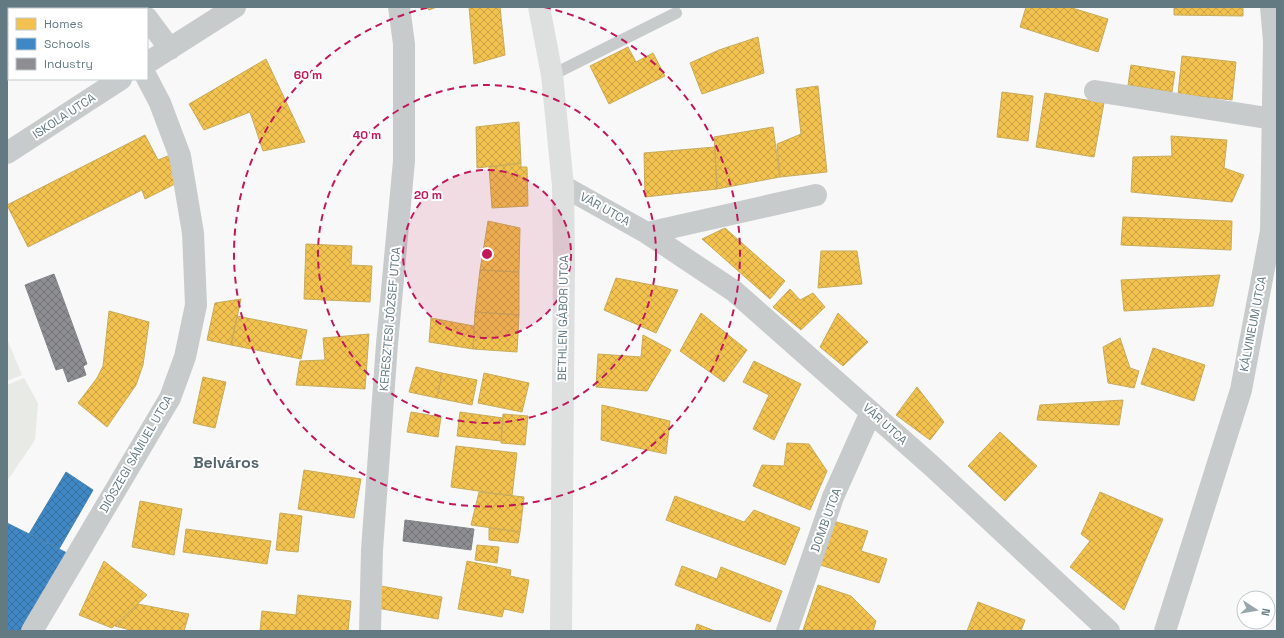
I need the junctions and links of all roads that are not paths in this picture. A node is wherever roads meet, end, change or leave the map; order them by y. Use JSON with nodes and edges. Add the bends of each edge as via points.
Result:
{"nodes":[{"id":1,"x":235,"y":7,"type":"edge"},
{"id":2,"x":399,"y":7,"type":"edge"},
{"id":3,"x":539,"y":7,"type":"edge"},
{"id":4,"x":1271,"y":7,"type":"edge"},
{"id":5,"x":676,"y":13,"type":"dead end"},
{"id":6,"x":148,"y":19,"type":"edge"},
{"id":7,"x":170,"y":49,"type":"junction"},
{"id":8,"x":148,"y":62,"type":"edge"},
{"id":9,"x":552,"y":75,"type":"junction"},
{"id":10,"x":119,"y":80,"type":"edge"},
{"id":11,"x":148,"y":80,"type":"edge"},
{"id":12,"x":1096,"y":91,"type":"dead end"},
{"id":13,"x":1273,"y":119,"type":"junction"},
{"id":14,"x":7,"y":153,"type":"edge"},
{"id":15,"x":563,"y":186,"type":"junction"},
{"id":16,"x":816,"y":195,"type":"dead end"},
{"id":17,"x":647,"y":233,"type":"junction"},
{"id":18,"x":871,"y":412,"type":"junction"},
{"id":19,"x":32,"y":631,"type":"edge"},
{"id":20,"x":370,"y":631,"type":"edge"},
{"id":21,"x":561,"y":631,"type":"edge"},
{"id":22,"x":787,"y":631,"type":"edge"},
{"id":23,"x":1109,"y":631,"type":"edge"},
{"id":24,"x":1166,"y":631,"type":"edge"}],
"edges":[{"from":1,"to":7,"type":"street"},
{"from":2,"to":20,"type":"street","name":"KERESZTESI JÓZSEF UTCA","via":[[404,44],[404,161],[372,550]]},
{"from":3,"to":9,"type":"main road","name":"BETHLEN GÁBOR UTCA"},
{"from":4,"to":13,"type":"street","name":"KÁLVINEUM UTCA","via":[[1274,41]]},
{"from":5,"to":9,"type":"lane"},
{"from":6,"to":7,"type":"street"},
{"from":7,"to":8,"type":"street"},
{"from":9,"to":15,"type":"main road","name":"BETHLEN GÁBOR UTCA"},
{"from":10,"to":14,"type":"street","name":"ISKOLA UTCA"},
{"from":11,"to":19,"type":"street","name":"DIÓSZEGI SÁMUEL UTCA","via":[[160,103],[180,156],[193,233],[196,305],[186,357],[170,398]]},
{"from":12,"to":13,"type":"street"},
{"from":13,"to":24,"type":"street","name":"KÁLVINEUM UTCA","via":[[1271,231],[1241,390]]},
{"from":15,"to":17,"type":"street","name":"VÁR UTCA"},
{"from":15,"to":21,"type":"main road","name":"BETHLEN GÁBOR UTCA"},
{"from":16,"to":17,"type":"street"},
{"from":17,"to":18,"type":"street","name":"VÁR UTCA","via":[[734,291]]},
{"from":18,"to":22,"type":"street","name":"DOMB UTCA","via":[[833,497]]},
{"from":18,"to":23,"type":"street","name":"VÁR UTCA","via":[[934,467]]}]}
